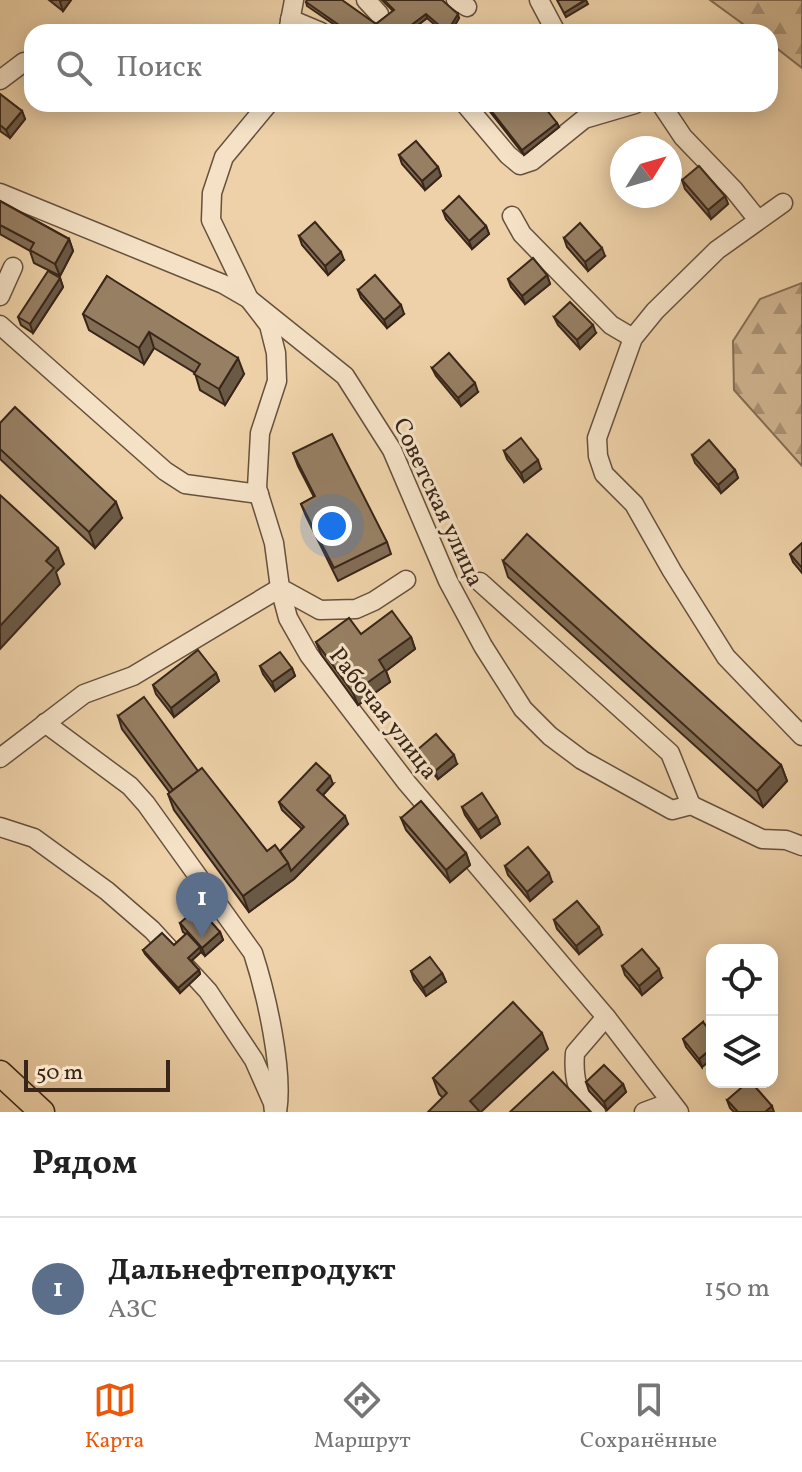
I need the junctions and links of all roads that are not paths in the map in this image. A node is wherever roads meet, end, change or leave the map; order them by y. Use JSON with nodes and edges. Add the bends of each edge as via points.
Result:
{"nodes":[{"id":1,"x":366,"y":0,"type":"edge"},
{"id":2,"x":539,"y":0,"type":"edge"},
{"id":3,"x":379,"y":14,"type":"dead end"},
{"id":4,"x":552,"y":24,"type":"edge"},
{"id":5,"x":24,"y":62,"type":"dead end"},
{"id":6,"x":0,"y":80,"type":"edge"},
{"id":7,"x":261,"y":112,"type":"edge"},
{"id":8,"x":472,"y":112,"type":"edge"},
{"id":9,"x":608,"y":112,"type":"edge"},
{"id":10,"x":666,"y":112,"type":"edge"},
{"id":11,"x":0,"y":193,"type":"edge"},
{"id":12,"x":783,"y":203,"type":"dead end"},
{"id":13,"x":512,"y":216,"type":"dead end"},
{"id":14,"x":758,"y":220,"type":"junction"},
{"id":15,"x":13,"y":267,"type":"dead end"},
{"id":16,"x":0,"y":296,"type":"edge"},
{"id":17,"x":249,"y":299,"type":"junction"},
{"id":18,"x":0,"y":325,"type":"edge"},
{"id":19,"x":633,"y":338,"type":"junction"},
{"id":20,"x":259,"y":494,"type":"junction"},
{"id":21,"x":406,"y":580,"type":"dead end"},
{"id":22,"x":480,"y":582,"type":"dead end"},
{"id":23,"x":280,"y":588,"type":"junction"},
{"id":24,"x":45,"y":723,"type":"junction"},
{"id":25,"x":802,"y":736,"type":"edge"},
{"id":26,"x":0,"y":758,"type":"edge"},
{"id":27,"x":691,"y":805,"type":"junction"},
{"id":28,"x":0,"y":827,"type":"edge"},
{"id":29,"x":801,"y":843,"type":"edge"},
{"id":30,"x":606,"y":1017,"type":"junction"},
{"id":31,"x":0,"y":1073,"type":"edge"},
{"id":32,"x":675,"y":1107,"type":"edge"},
{"id":33,"x":42,"y":1112,"type":"edge"},
{"id":34,"x":275,"y":1112,"type":"edge"},
{"id":35,"x":596,"y":1112,"type":"edge"},
{"id":36,"x":644,"y":1112,"type":"edge"}],
"edges":[{"from":1,"to":3,"type":"street"},
{"from":2,"to":4,"type":"street"},
{"from":5,"to":6,"type":"street"},
{"from":7,"to":17,"type":"street","name":"Рабочая улица","via":[[224,157],[212,193],[211,220]]},
{"from":8,"to":9,"type":"street","via":[[520,165],[584,119]]},
{"from":10,"to":14,"type":"street"},
{"from":11,"to":17,"type":"street","name":"Советская улица"},
{"from":12,"to":14,"type":"street"},
{"from":13,"to":19,"type":"street","via":[[522,234],[611,325]]},
{"from":14,"to":19,"type":"street","via":[[691,274]]},
{"from":15,"to":16,"type":"street"},
{"from":17,"to":20,"type":"street","name":"Рабочая улица","via":[[269,325],[276,353],[277,381],[260,433]]},
{"from":17,"to":27,"type":"street","name":"Советская улица","via":[[345,376],[392,450],[448,581],[523,709],[582,760],[672,810]]},
{"from":18,"to":20,"type":"street","via":[[165,471],[185,484]]},
{"from":19,"to":25,"type":"street","via":[[597,438],[604,474],[634,504],[726,657]]},
{"from":20,"to":23,"type":"street","name":"Рабочая улица"},
{"from":21,"to":23,"type":"street","via":[[356,609],[320,610]]},
{"from":22,"to":27,"type":"street","via":[[670,753]]},
{"from":23,"to":24,"type":"street","via":[[133,676],[84,694]]},
{"from":23,"to":30,"type":"street","name":"Рабочая улица","via":[[288,618],[309,655],[407,783]]},
{"from":24,"to":26,"type":"street"},
{"from":24,"to":34,"type":"street","via":[[130,786],[253,953],[281,1090]]},
{"from":27,"to":29,"type":"street","via":[[762,839]]},
{"from":28,"to":34,"type":"street","via":[[34,838],[152,930],[208,991],[254,1060]]},
{"from":30,"to":32,"type":"street","name":"Рабочая улица"},
{"from":30,"to":35,"type":"street","via":[[575,1053],[575,1081],[583,1101]]},
{"from":31,"to":33,"type":"main road"},
{"from":32,"to":36,"type":"street"}]}
